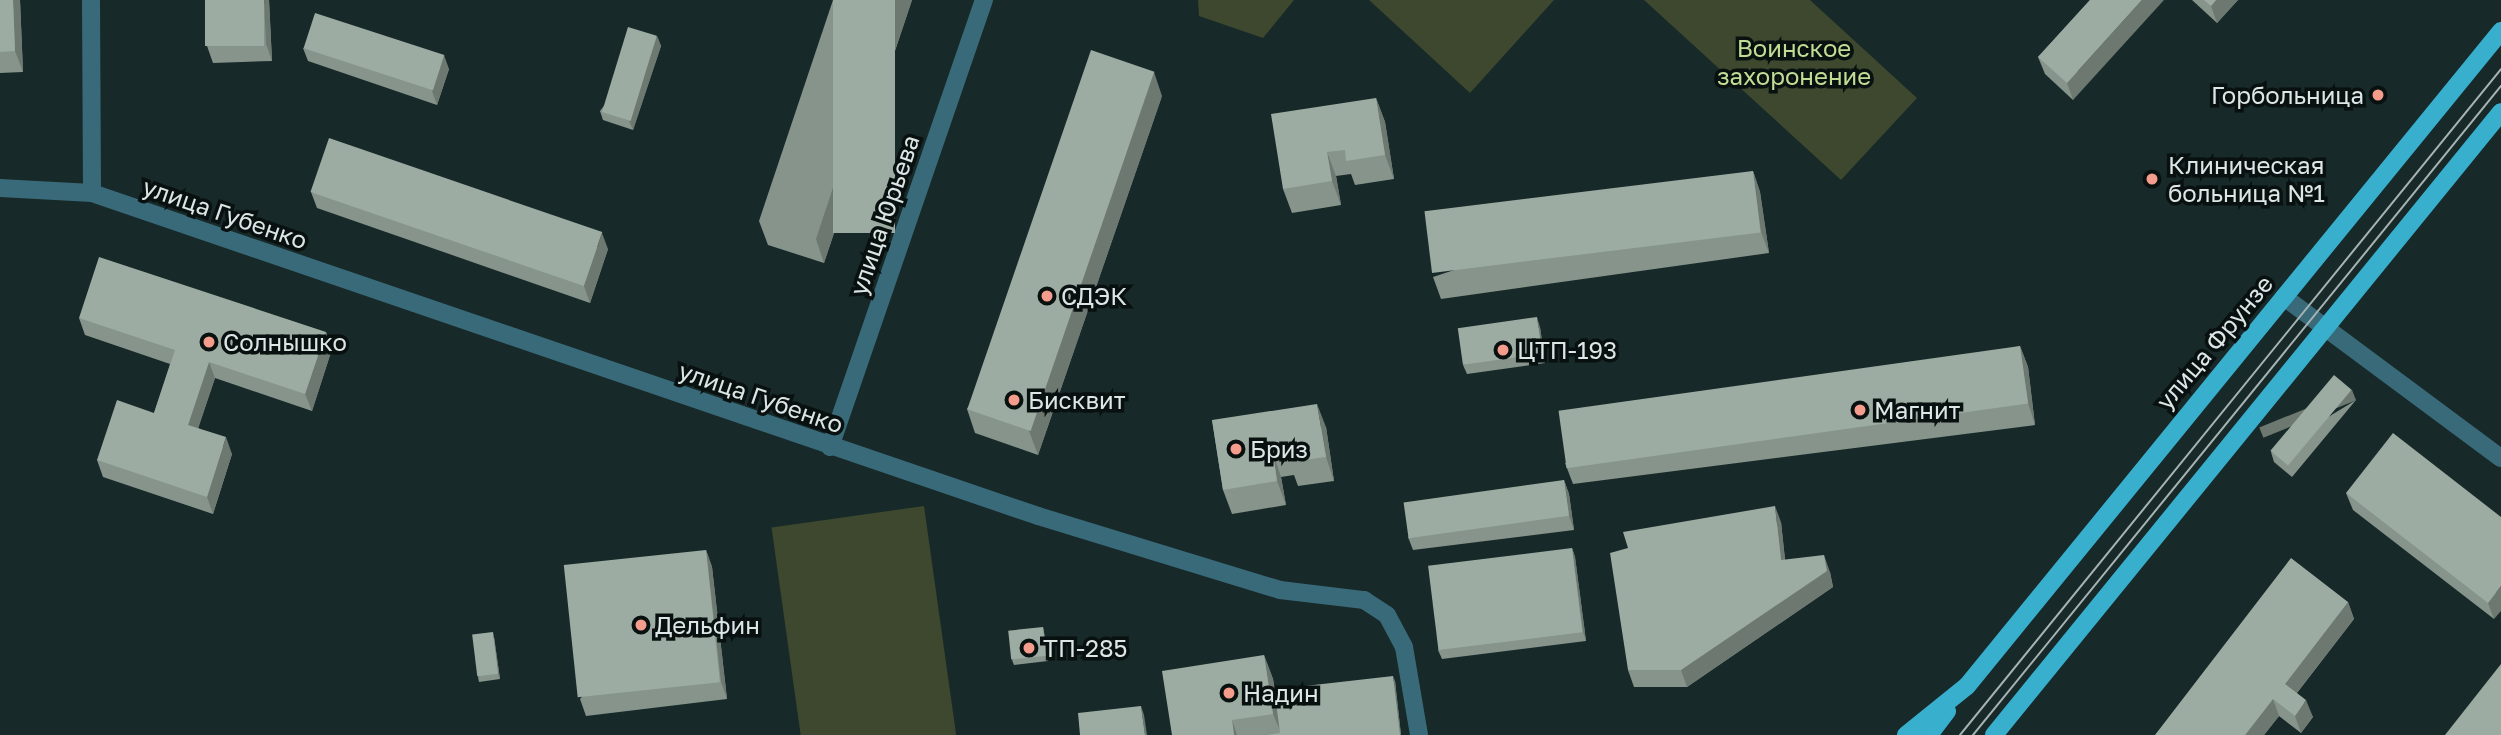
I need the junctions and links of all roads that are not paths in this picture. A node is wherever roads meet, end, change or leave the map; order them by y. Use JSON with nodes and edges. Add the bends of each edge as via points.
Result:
{"nodes":[{"id":1,"x":91,"y":0,"type":"edge"},
{"id":2,"x":984,"y":0,"type":"edge"},
{"id":3,"x":2501,"y":31,"type":"edge"},
{"id":4,"x":2501,"y":112,"type":"edge"},
{"id":5,"x":0,"y":188,"type":"edge"},
{"id":6,"x":92,"y":193,"type":"junction"},
{"id":7,"x":2284,"y":297,"type":"junction"},
{"id":8,"x":2324,"y":326,"type":"junction"},
{"id":9,"x":830,"y":447,"type":"junction"},
{"id":10,"x":2501,"y":458,"type":"edge"},
{"id":11,"x":1967,"y":686,"type":"junction"},
{"id":12,"x":1419,"y":735,"type":"edge"},
{"id":13,"x":1906,"y":735,"type":"edge"},
{"id":14,"x":1928,"y":735,"type":"edge"},
{"id":15,"x":1994,"y":735,"type":"edge"}],
"edges":[{"from":1,"to":6,"type":"street"},
{"from":2,"to":9,"type":"street","name":"улица Юрьева"},
{"from":3,"to":7,"type":"main road","name":"улица Фрунзе"},
{"from":4,"to":8,"type":"main road"},
{"from":5,"to":6,"type":"street","name":"улица Губенко"},
{"from":6,"to":9,"type":"street","name":"улица Губенко"},
{"from":7,"to":8,"type":"street"},
{"from":7,"to":11,"type":"main road","name":"улица Фрунзе"},
{"from":8,"to":10,"type":"street"},
{"from":8,"to":15,"type":"main road"},
{"from":9,"to":12,"type":"street","name":"улица Губенко","via":[[1280,590],[1364,600],[1387,615],[1405,647]]},
{"from":11,"to":13,"type":"main road","name":"улица Фрунзе"},
{"from":11,"to":14,"type":"main road","name":"улица Фрунзе"}]}
